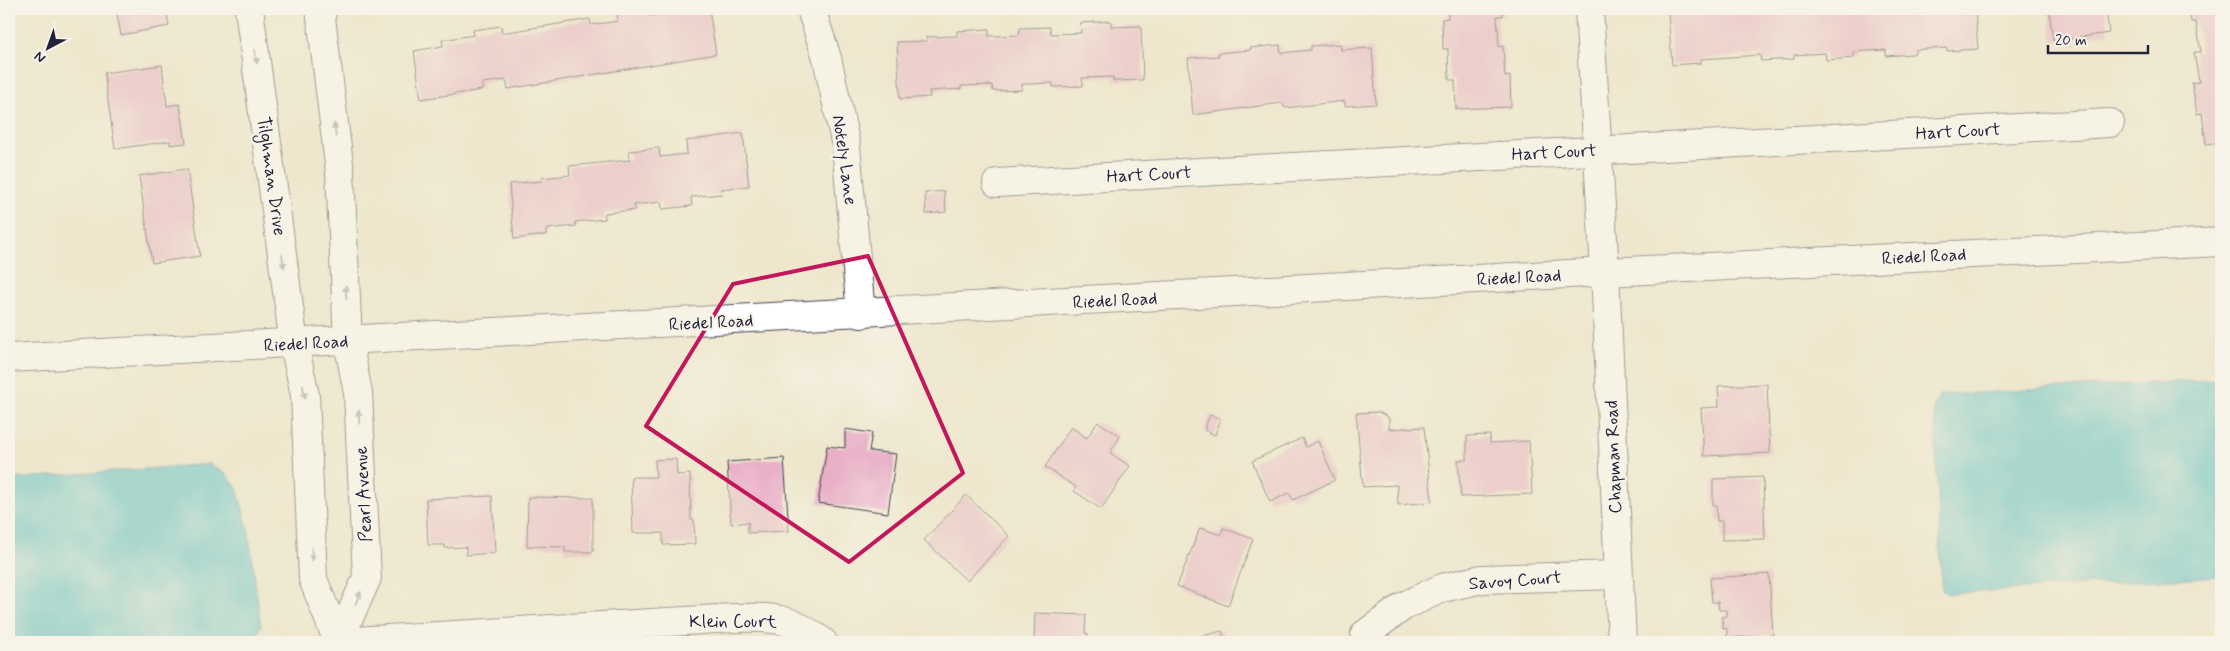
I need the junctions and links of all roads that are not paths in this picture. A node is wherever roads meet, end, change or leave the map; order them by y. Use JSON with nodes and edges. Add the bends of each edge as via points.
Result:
{"nodes":[{"id":1,"x":249,"y":9,"type":"edge"},
{"id":2,"x":320,"y":9,"type":"edge"},
{"id":3,"x":811,"y":9,"type":"edge"},
{"id":4,"x":1589,"y":9,"type":"edge"},
{"id":5,"x":2110,"y":123,"type":"dead end"},
{"id":6,"x":1598,"y":150,"type":"junction"},
{"id":7,"x":997,"y":183,"type":"dead end"},
{"id":8,"x":2221,"y":242,"type":"edge"},
{"id":9,"x":1605,"y":272,"type":"junction"},
{"id":10,"x":861,"y":314,"type":"junction"},
{"id":11,"x":348,"y":341,"type":"junction"},
{"id":12,"x":294,"y":344,"type":"junction"},
{"id":13,"x":9,"y":358,"type":"edge"},
{"id":14,"x":1618,"y":575,"type":"junction"},
{"id":15,"x":1365,"y":634,"type":"dead end"},
{"id":16,"x":338,"y":642,"type":"edge"},
{"id":17,"x":823,"y":642,"type":"edge"},
{"id":18,"x":1622,"y":642,"type":"edge"}],
"edges":[{"from":1,"to":12,"type":"street","name":"Tilghman Drive","one_way":true},
{"from":11,"to":2,"type":"street","one_way":true,"via":[[340,172]]},
{"from":3,"to":10,"type":"street","name":"Notely Lane","via":[[827,58],[846,146]]},
{"from":4,"to":6,"type":"street","name":"Chapman Road"},
{"from":5,"to":6,"type":"street","name":"Hart Court"},
{"from":6,"to":7,"type":"street","name":"Hart Court"},
{"from":6,"to":9,"type":"street","name":"Chapman Road"},
{"from":8,"to":9,"type":"street","name":"Riedel Road"},
{"from":9,"to":10,"type":"street","name":"Riedel Road"},
{"from":9,"to":14,"type":"street","name":"Chapman Road"},
{"from":10,"to":11,"type":"street","name":"Riedel Road"},
{"from":11,"to":12,"type":"street","name":"Riedel Road"},
{"from":16,"to":11,"type":"street","name":"Pearl Avenue","one_way":true,"via":[[367,578],[358,393]]},
{"from":12,"to":13,"type":"street","name":"Riedel Road"},
{"from":12,"to":16,"type":"street","one_way":true,"via":[[305,395],[313,579]]},
{"from":14,"to":15,"type":"street","name":"Savoy Court","via":[[1482,579],[1442,588],[1404,606]]},
{"from":14,"to":18,"type":"street","name":"Chapman Road"},
{"from":16,"to":17,"type":"street","name":"Klein Court","via":[[724,618],[777,618],[802,626]]}]}
